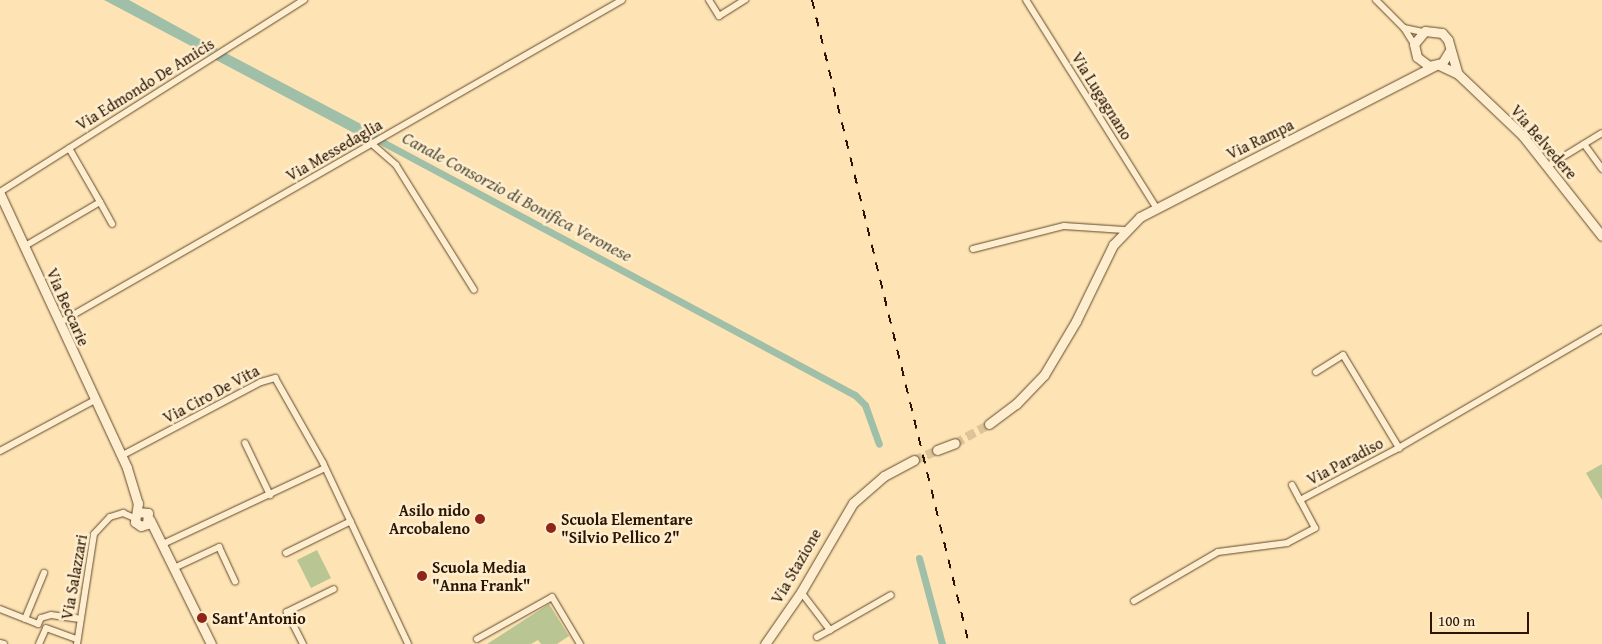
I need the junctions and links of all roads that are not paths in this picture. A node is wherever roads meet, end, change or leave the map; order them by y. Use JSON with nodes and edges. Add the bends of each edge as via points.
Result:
{"nodes":[{"id":1,"x":304,"y":0,"type":"edge"},
{"id":2,"x":622,"y":0,"type":"edge"},
{"id":3,"x":709,"y":0,"type":"edge"},
{"id":4,"x":745,"y":0,"type":"edge"},
{"id":5,"x":1026,"y":0,"type":"edge"},
{"id":6,"x":1376,"y":0,"type":"edge"},
{"id":7,"x":1404,"y":28,"type":"junction"},
{"id":8,"x":1423,"y":32,"type":"junction"},
{"id":9,"x":1414,"y":44,"type":"junction"},
{"id":10,"x":1449,"y":52,"type":"junction"},
{"id":11,"x":1417,"y":57,"type":"junction"},
{"id":12,"x":1436,"y":65,"type":"junction"},
{"id":13,"x":1458,"y":74,"type":"junction"},
{"id":14,"x":1410,"y":79,"type":"junction"},
{"id":15,"x":1602,"y":134,"type":"edge"},
{"id":16,"x":372,"y":144,"type":"junction"},
{"id":17,"x":1584,"y":144,"type":"junction"},
{"id":18,"x":69,"y":148,"type":"junction"},
{"id":19,"x":1548,"y":166,"type":"junction"},
{"id":20,"x":1602,"y":169,"type":"edge"},
{"id":21,"x":0,"y":193,"type":"edge"},
{"id":22,"x":100,"y":202,"type":"junction"},
{"id":23,"x":1156,"y":208,"type":"junction"},
{"id":24,"x":112,"y":224,"type":"dead end"},
{"id":25,"x":1124,"y":230,"type":"junction"},
{"id":26,"x":1602,"y":236,"type":"edge"},
{"id":27,"x":25,"y":246,"type":"junction"},
{"id":28,"x":973,"y":249,"type":"dead end"},
{"id":29,"x":474,"y":290,"type":"dead end"},
{"id":30,"x":59,"y":324,"type":"junction"},
{"id":31,"x":1602,"y":329,"type":"edge"},
{"id":32,"x":1316,"y":372,"type":"dead end"},
{"id":33,"x":95,"y":400,"type":"junction"},
{"id":34,"x":989,"y":424,"type":"tunnel mouth"},
{"id":35,"x":245,"y":443,"type":"dead end"},
{"id":36,"x":955,"y":443,"type":"tunnel mouth"},
{"id":37,"x":1398,"y":448,"type":"junction"},
{"id":38,"x":937,"y":450,"type":"tunnel mouth"},
{"id":39,"x":0,"y":451,"type":"edge"},
{"id":40,"x":121,"y":456,"type":"junction"},
{"id":41,"x":914,"y":460,"type":"tunnel mouth"},
{"id":42,"x":325,"y":468,"type":"junction"},
{"id":43,"x":1292,"y":485,"type":"dead end"},
{"id":44,"x":270,"y":495,"type":"junction"},
{"id":45,"x":1300,"y":500,"type":"junction"},
{"id":46,"x":143,"y":517,"type":"junction"},
{"id":47,"x":351,"y":521,"type":"junction"},
{"id":48,"x":162,"y":543,"type":"junction"},
{"id":49,"x":286,"y":553,"type":"dead end"},
{"id":50,"x":174,"y":568,"type":"junction"},
{"id":51,"x":44,"y":573,"type":"dead end"},
{"id":52,"x":235,"y":582,"type":"dead end"},
{"id":53,"x":334,"y":590,"type":"dead end"},
{"id":54,"x":801,"y":592,"type":"junction"},
{"id":55,"x":891,"y":595,"type":"dead end"},
{"id":56,"x":1134,"y":601,"type":"dead end"},
{"id":57,"x":0,"y":609,"type":"edge"},
{"id":58,"x":25,"y":619,"type":"junction"},
{"id":59,"x":80,"y":619,"type":"junction"},
{"id":60,"x":38,"y":624,"type":"junction"},
{"id":61,"x":46,"y":628,"type":"junction"},
{"id":62,"x":830,"y":630,"type":"junction"},
{"id":63,"x":817,"y":637,"type":"dead end"},
{"id":64,"x":477,"y":639,"type":"dead end"},
{"id":65,"x":77,"y":642,"type":"edge"},
{"id":66,"x":0,"y":643,"type":"edge"},
{"id":67,"x":4,"y":644,"type":"edge"},
{"id":68,"x":38,"y":644,"type":"edge"},
{"id":69,"x":212,"y":644,"type":"edge"},
{"id":70,"x":303,"y":644,"type":"edge"},
{"id":71,"x":408,"y":644,"type":"edge"},
{"id":72,"x":580,"y":644,"type":"edge"},
{"id":73,"x":765,"y":644,"type":"edge"}],
"edges":[{"from":1,"to":18,"type":"street","name":"Via Edmondo De Amicis"},
{"from":2,"to":16,"type":"street","name":"Via Messedaglia"},
{"from":3,"to":4,"type":"street","via":[[719,16]]},
{"from":5,"to":23,"type":"street","name":"Via Lugagnano"},
{"from":6,"to":7,"type":"street"},
{"from":7,"to":8,"type":"street","name":"Via Belvedere"},
{"from":7,"to":9,"type":"street"},
{"from":8,"to":9,"type":"street"},
{"from":8,"to":10,"type":"street","name":"Via Belvedere","via":[[1442,33],[1449,43]]},
{"from":9,"to":11,"type":"street"},
{"from":10,"to":12,"type":"street"},
{"from":10,"to":13,"type":"street","name":"Via Belvedere"},
{"from":11,"to":12,"type":"street","name":"Via Belvedere","via":[[1425,65]]},
{"from":11,"to":14,"type":"street"},
{"from":12,"to":13,"type":"street","name":"Via Belvedere"},
{"from":12,"to":14,"type":"street","name":"Via Rampa"},
{"from":13,"to":19,"type":"street","name":"Via Belvedere","via":[[1523,136]]},
{"from":14,"to":23,"type":"street","name":"Via Rampa"},
{"from":15,"to":17,"type":"street"},
{"from":16,"to":29,"type":"street","via":[[396,165]]},
{"from":16,"to":30,"type":"street","name":"Via Messedaglia"},
{"from":17,"to":19,"type":"street"},
{"from":17,"to":20,"type":"street"},
{"from":18,"to":21,"type":"street","name":"Via Edmondo De Amicis"},
{"from":18,"to":22,"type":"street"},
{"from":19,"to":26,"type":"street","name":"Via Belvedere"},
{"from":21,"to":27,"type":"street","name":"Via Beccarie"},
{"from":22,"to":24,"type":"street"},
{"from":22,"to":27,"type":"street"},
{"from":23,"to":25,"type":"street","name":"Via Rampa"},
{"from":25,"to":28,"type":"street","via":[[1064,226]]},
{"from":25,"to":34,"type":"street","name":"Via Rampa","via":[[1044,375],[1016,404]]},
{"from":27,"to":30,"type":"street","name":"Via Beccarie"},
{"from":30,"to":33,"type":"street","name":"Via Beccarie"},
{"from":31,"to":37,"type":"street","name":"Via Paradiso"},
{"from":32,"to":37,"type":"street","via":[[1343,355]]},
{"from":33,"to":39,"type":"street"},
{"from":33,"to":40,"type":"street","name":"Via Beccarie"},
{"from":35,"to":44,"type":"street"},
{"from":36,"to":38,"type":"street"},
{"from":37,"to":45,"type":"street","name":"Via Paradiso"},
{"from":40,"to":42,"type":"street","name":"Via Ciro De Vita","via":[[272,377],[279,381]]},
{"from":40,"to":46,"type":"street","name":"Via Beccarie"},
{"from":41,"to":54,"type":"street","name":"Via Stazione","via":[[884,476],[853,503]]},
{"from":42,"to":44,"type":"street"},
{"from":42,"to":47,"type":"street"},
{"from":43,"to":45,"type":"street"},
{"from":44,"to":48,"type":"street"},
{"from":45,"to":56,"type":"street","name":"Via Paradiso","via":[[1315,528],[1287,543],[1218,552]]},
{"from":46,"to":48,"type":"street"},
{"from":46,"to":59,"type":"street","name":"Via Salazzari","via":[[123,513],[110,516],[94,534]]},
{"from":47,"to":49,"type":"street"},
{"from":47,"to":71,"type":"street"},
{"from":48,"to":50,"type":"street"},
{"from":50,"to":52,"type":"street","via":[[218,547]]},
{"from":50,"to":69,"type":"street"},
{"from":51,"to":58,"type":"street"},
{"from":53,"to":70,"type":"street","via":[[287,612]]},
{"from":54,"to":62,"type":"street"},
{"from":54,"to":73,"type":"street","name":"Via Stazione"},
{"from":55,"to":62,"type":"street"},
{"from":57,"to":58,"type":"street"},
{"from":58,"to":60,"type":"street"},
{"from":59,"to":60,"type":"street","via":[[51,615],[41,618]]},
{"from":59,"to":65,"type":"street","name":"Via Salazzari"},
{"from":60,"to":61,"type":"street"},
{"from":61,"to":65,"type":"street"},
{"from":61,"to":68,"type":"street"},
{"from":62,"to":63,"type":"street"},
{"from":64,"to":72,"type":"street","via":[[552,597]]},
{"from":66,"to":67,"type":"street"}]}
